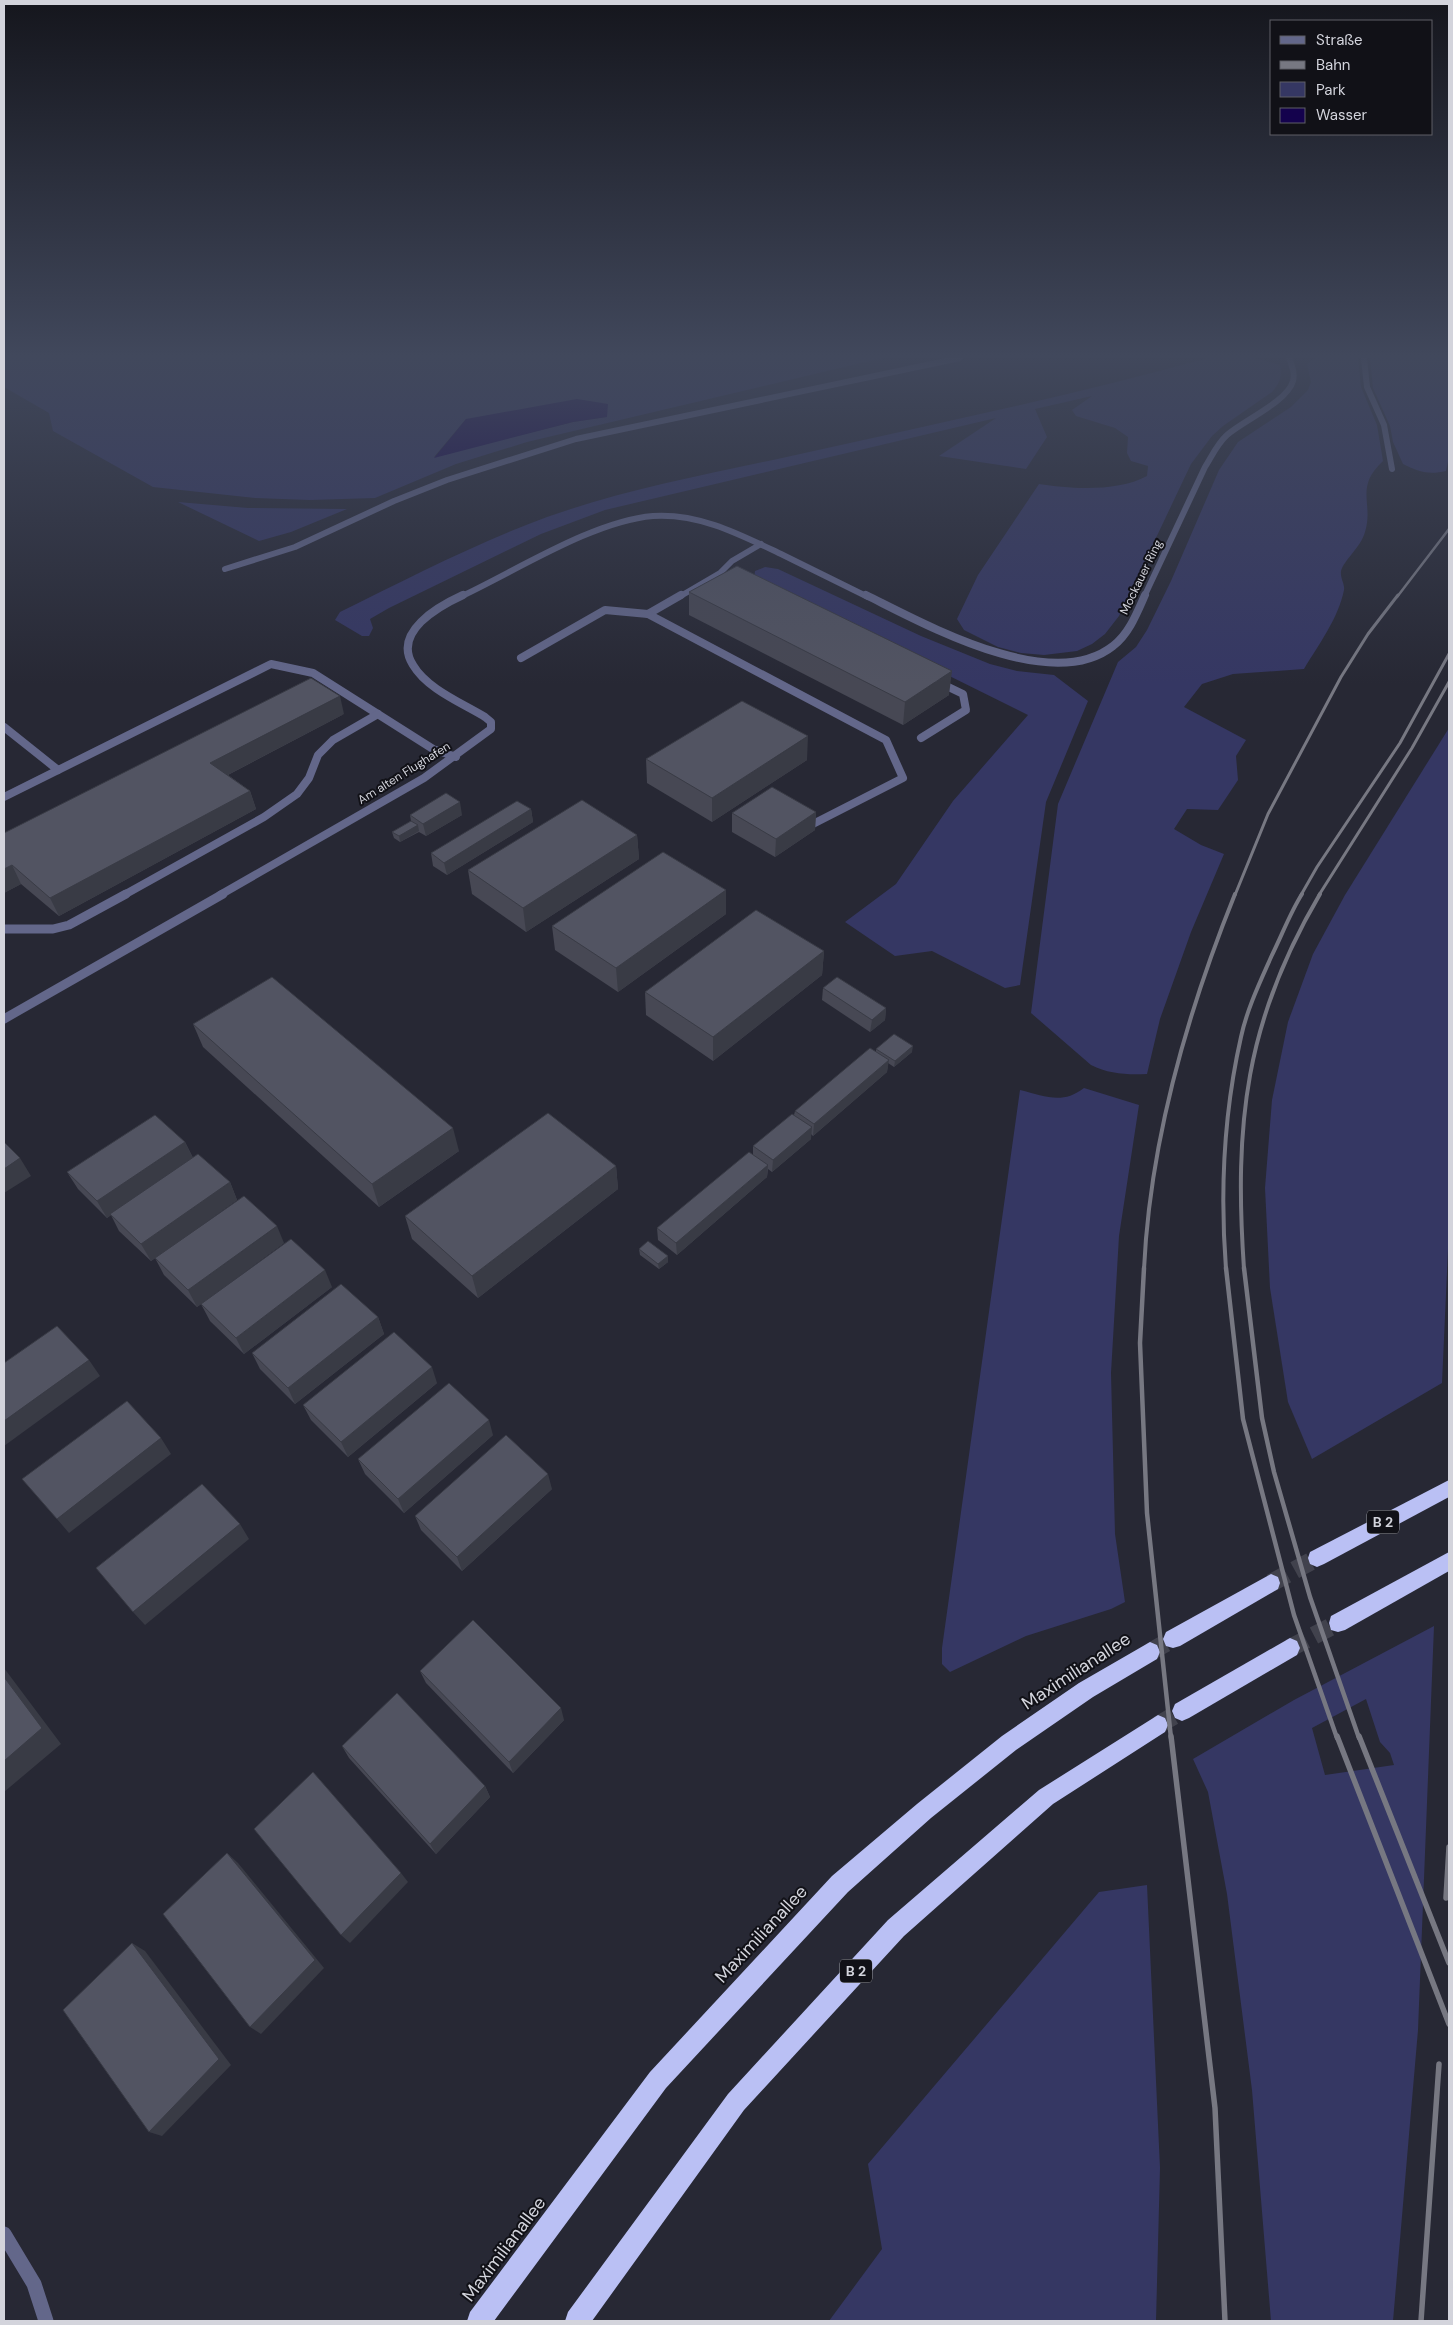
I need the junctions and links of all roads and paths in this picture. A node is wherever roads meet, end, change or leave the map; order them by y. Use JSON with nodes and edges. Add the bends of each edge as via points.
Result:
{"nodes":[{"id":1,"x":489,"y":466,"type":"edge"},
{"id":2,"x":1205,"y":466,"type":"edge"},
{"id":3,"x":760,"y":544,"type":"junction"},
{"id":4,"x":225,"y":569,"type":"dead end"},
{"id":5,"x":720,"y":573,"type":"junction"},
{"id":6,"x":728,"y":577,"type":"edge"},
{"id":7,"x":648,"y":614,"type":"junction"},
{"id":8,"x":521,"y":658,"type":"dead end"},
{"id":9,"x":928,"y":676,"type":"edge"},
{"id":10,"x":378,"y":714,"type":"junction"},
{"id":11,"x":4,"y":727,"type":"edge"},
{"id":12,"x":921,"y":738,"type":"dead end"},
{"id":13,"x":456,"y":757,"type":"junction"},
{"id":14,"x":58,"y":770,"type":"junction"},
{"id":15,"x":4,"y":797,"type":"edge"},
{"id":16,"x":809,"y":826,"type":"edge"},
{"id":17,"x":4,"y":929,"type":"edge"},
{"id":18,"x":4,"y":1019,"type":"edge"},
{"id":19,"x":1449,"y":1488,"type":"edge"},
{"id":20,"x":1317,"y":1558,"type":"tunnel mouth"},
{"id":21,"x":1449,"y":1561,"type":"edge"},
{"id":22,"x":1271,"y":1583,"type":"tunnel mouth"},
{"id":23,"x":1338,"y":1623,"type":"tunnel mouth"},
{"id":24,"x":1173,"y":1639,"type":"tunnel mouth"},
{"id":25,"x":1290,"y":1648,"type":"tunnel mouth"},
{"id":26,"x":1150,"y":1652,"type":"tunnel mouth"},
{"id":27,"x":1182,"y":1710,"type":"tunnel mouth"},
{"id":28,"x":1158,"y":1725,"type":"tunnel mouth"},
{"id":29,"x":4,"y":2234,"type":"edge"},
{"id":30,"x":46,"y":2321,"type":"edge"},
{"id":31,"x":480,"y":2321,"type":"edge"},
{"id":32,"x":577,"y":2321,"type":"edge"}],
"edges":[{"from":1,"to":4,"type":"street","via":[[394,501],[295,547]]},
{"from":2,"to":3,"type":"street","name":"Mockauer Ring","via":[[1134,619],[1121,639],[1109,649],[1086,658],[1050,663],[990,651],[952,637]]},
{"from":3,"to":5,"type":"street","via":[[732,560]]},
{"from":3,"to":13,"type":"street","name":"Am alten Flughafen","via":[[730,528],[702,520],[661,515],[640,518],[591,534],[428,616],[414,630],[409,659],[417,672],[491,722],[491,729],[485,735]]},
{"from":5,"to":6,"type":"street"},
{"from":5,"to":7,"type":"street"},
{"from":7,"to":8,"type":"street","via":[[605,610]]},
{"from":7,"to":16,"type":"street","via":[[886,740],[903,778]]},
{"from":9,"to":12,"type":"street","via":[[963,694],[966,710]]},
{"from":10,"to":13,"type":"street","via":[[433,748]]},
{"from":10,"to":14,"type":"street","via":[[313,673],[271,664]]},
{"from":10,"to":17,"type":"street","via":[[333,740],[318,755],[297,794],[264,817],[70,924],[45,930]]},
{"from":11,"to":14,"type":"street"},
{"from":13,"to":18,"type":"street","name":"Am alten Flughafen"},
{"from":14,"to":15,"type":"street"},
{"from":19,"to":20,"type":"highway","number":"B 2"},
{"from":21,"to":23,"type":"highway"},
{"from":22,"to":24,"type":"highway"},
{"from":25,"to":27,"type":"highway"},
{"from":26,"to":31,"type":"highway","name":"Maximilianallee","via":[[1086,1690],[1009,1743],[840,1884],[658,2080]]},
{"from":28,"to":32,"type":"highway","number":"B 2","via":[[1046,1797],[896,1928],[736,2102]]},
{"from":29,"to":30,"type":"street","via":[[34,2284]]}]}
